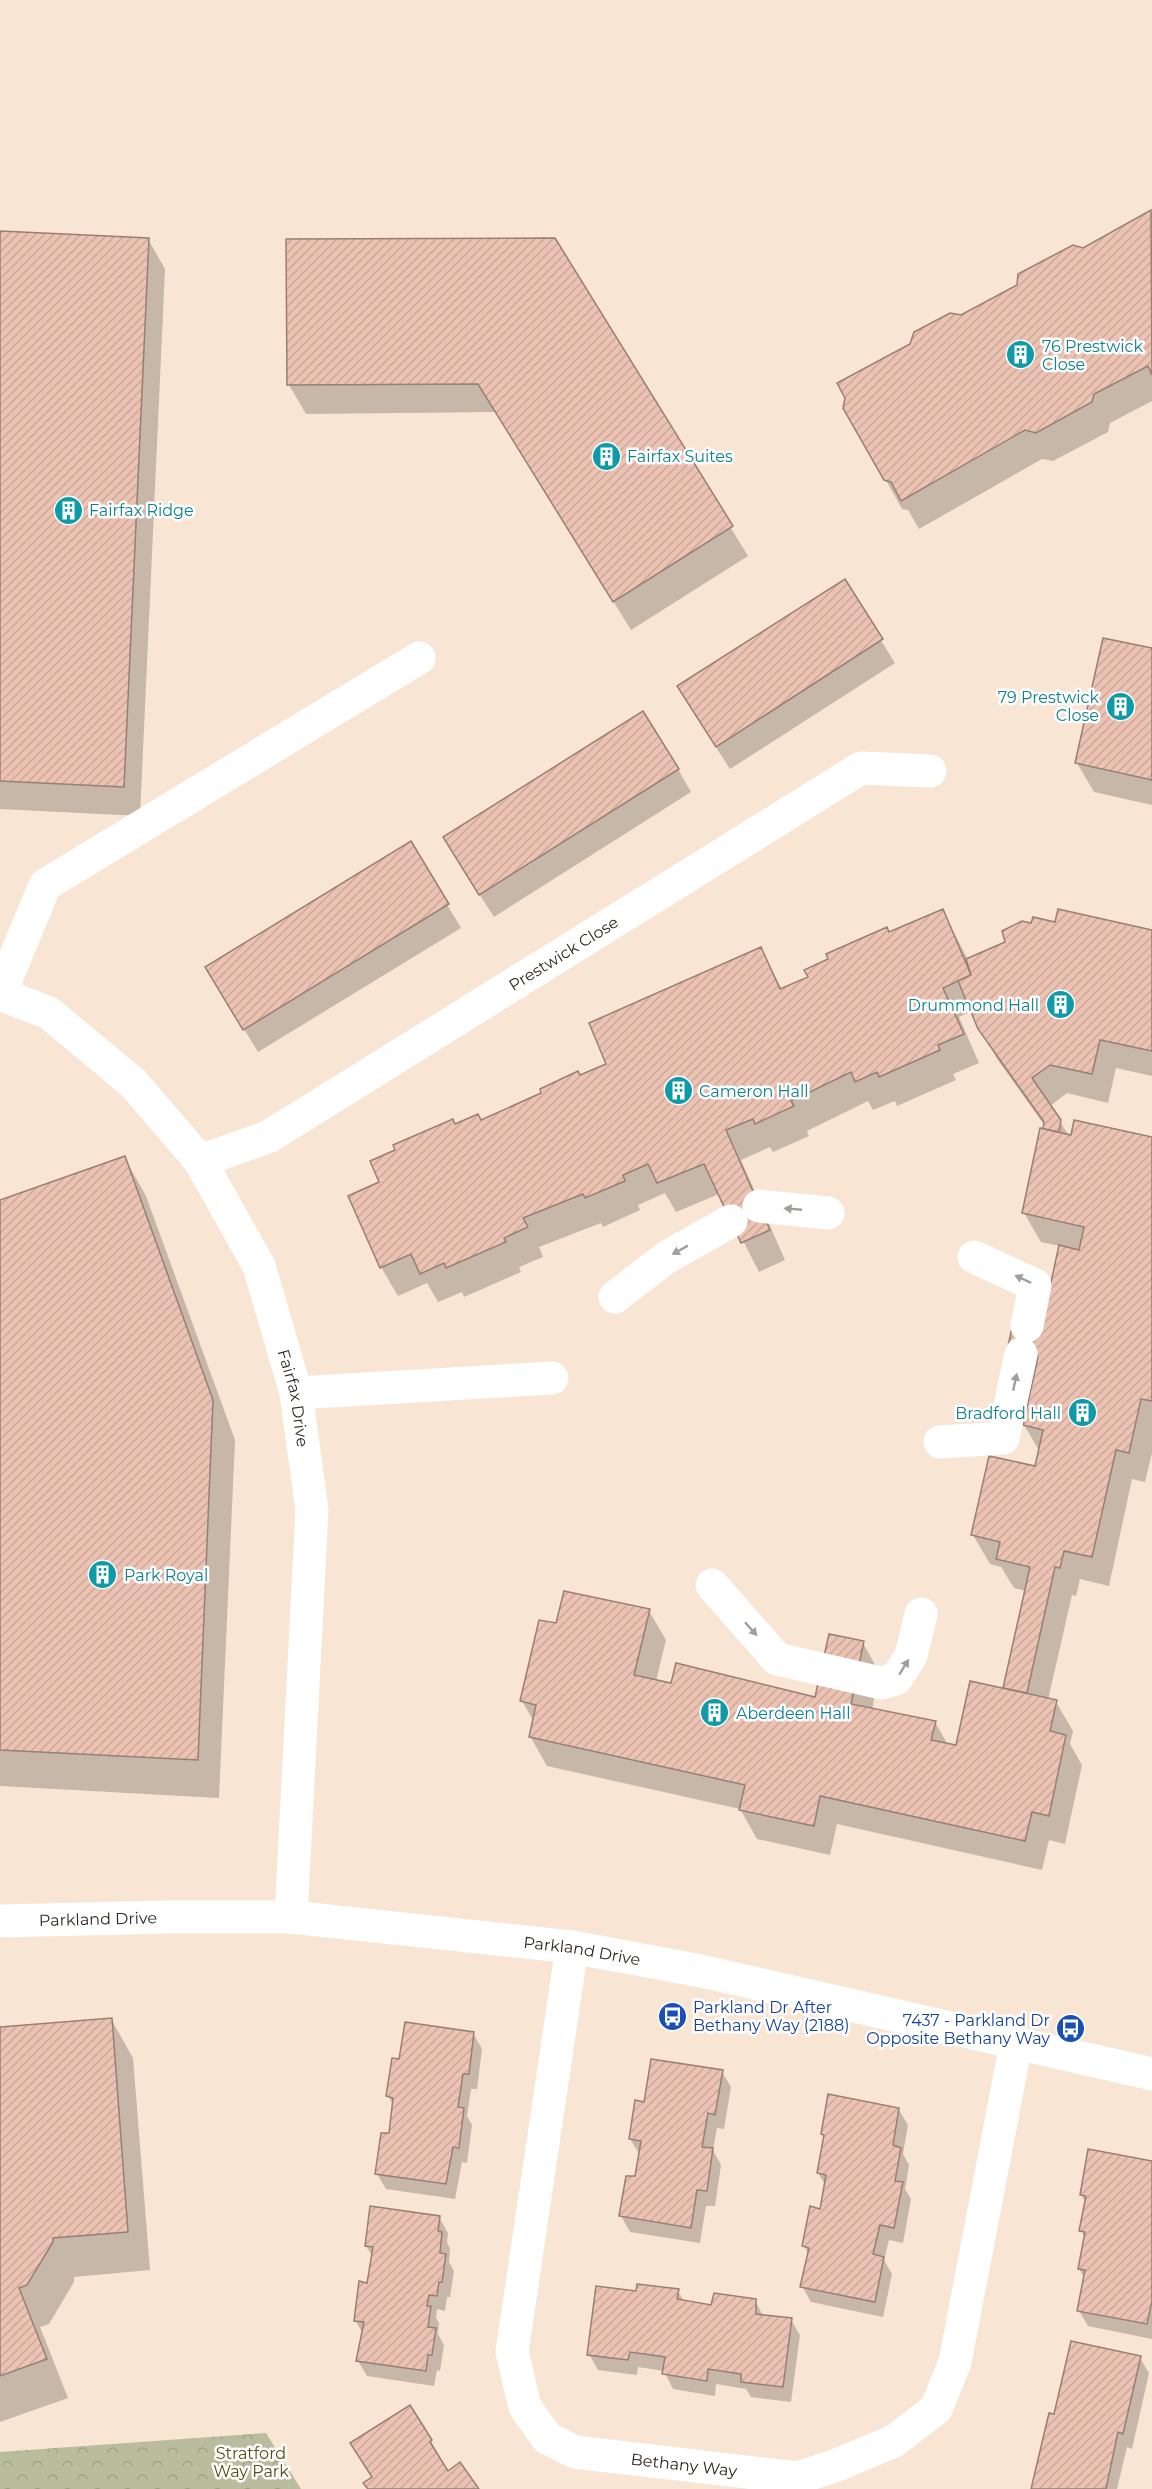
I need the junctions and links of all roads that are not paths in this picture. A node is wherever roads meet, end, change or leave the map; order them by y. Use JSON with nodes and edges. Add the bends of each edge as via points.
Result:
{"nodes":[{"id":1,"x":419,"y":658,"type":"dead end"},
{"id":2,"x":930,"y":771,"type":"dead end"},
{"id":3,"x":0,"y":994,"type":"edge"},
{"id":4,"x":200,"y":1161,"type":"junction"},
{"id":5,"x":828,"y":1213,"type":"dead end"},
{"id":6,"x":974,"y":1257,"type":"dead end"},
{"id":7,"x":615,"y":1297,"type":"dead end"},
{"id":8,"x":552,"y":1378,"type":"dead end"},
{"id":9,"x":296,"y":1393,"type":"junction"},
{"id":10,"x":940,"y":1442,"type":"dead end"},
{"id":11,"x":712,"y":1585,"type":"dead end"},
{"id":12,"x":921,"y":1614,"type":"dead end"},
{"id":13,"x":291,"y":1917,"type":"junction"},
{"id":14,"x":0,"y":1921,"type":"edge"},
{"id":15,"x":572,"y":1947,"type":"junction"},
{"id":16,"x":1016,"y":2044,"type":"junction"},
{"id":17,"x":1152,"y":2074,"type":"edge"}],
"edges":[{"from":1,"to":3,"type":"street","via":[[45,885]]},
{"from":2,"to":4,"type":"street","name":"Prestwick Close","via":[[861,768],[268,1137]]},
{"from":3,"to":4,"type":"street","name":"Fairfax Drive","via":[[49,1014],[133,1083]]},
{"from":4,"to":9,"type":"street","name":"Fairfax Drive","via":[[259,1266]]},
{"from":5,"to":7,"type":"street","one_way":true,"via":[[745,1214],[667,1257]]},
{"from":10,"to":6,"type":"street","one_way":true,"via":[[1003,1438],[1035,1285]]},
{"from":8,"to":9,"type":"street"},
{"from":9,"to":13,"type":"street","name":"Fairfax Drive","via":[[312,1510]]},
{"from":11,"to":12,"type":"street","one_way":true,"via":[[777,1659],[881,1683],[896,1679],[911,1656]]},
{"from":13,"to":14,"type":"street","name":"Parkland Drive"},
{"from":13,"to":15,"type":"street","name":"Parkland Drive"},
{"from":15,"to":16,"type":"street","name":"Parkland Drive","via":[[701,1971]]},
{"from":15,"to":16,"type":"street","name":"Bethany Way","via":[[512,2352],[525,2407],[547,2438],[575,2452],[798,2478],[894,2441],[936,2409],[955,2362]]},
{"from":16,"to":17,"type":"street","name":"Parkland Drive"}]}
